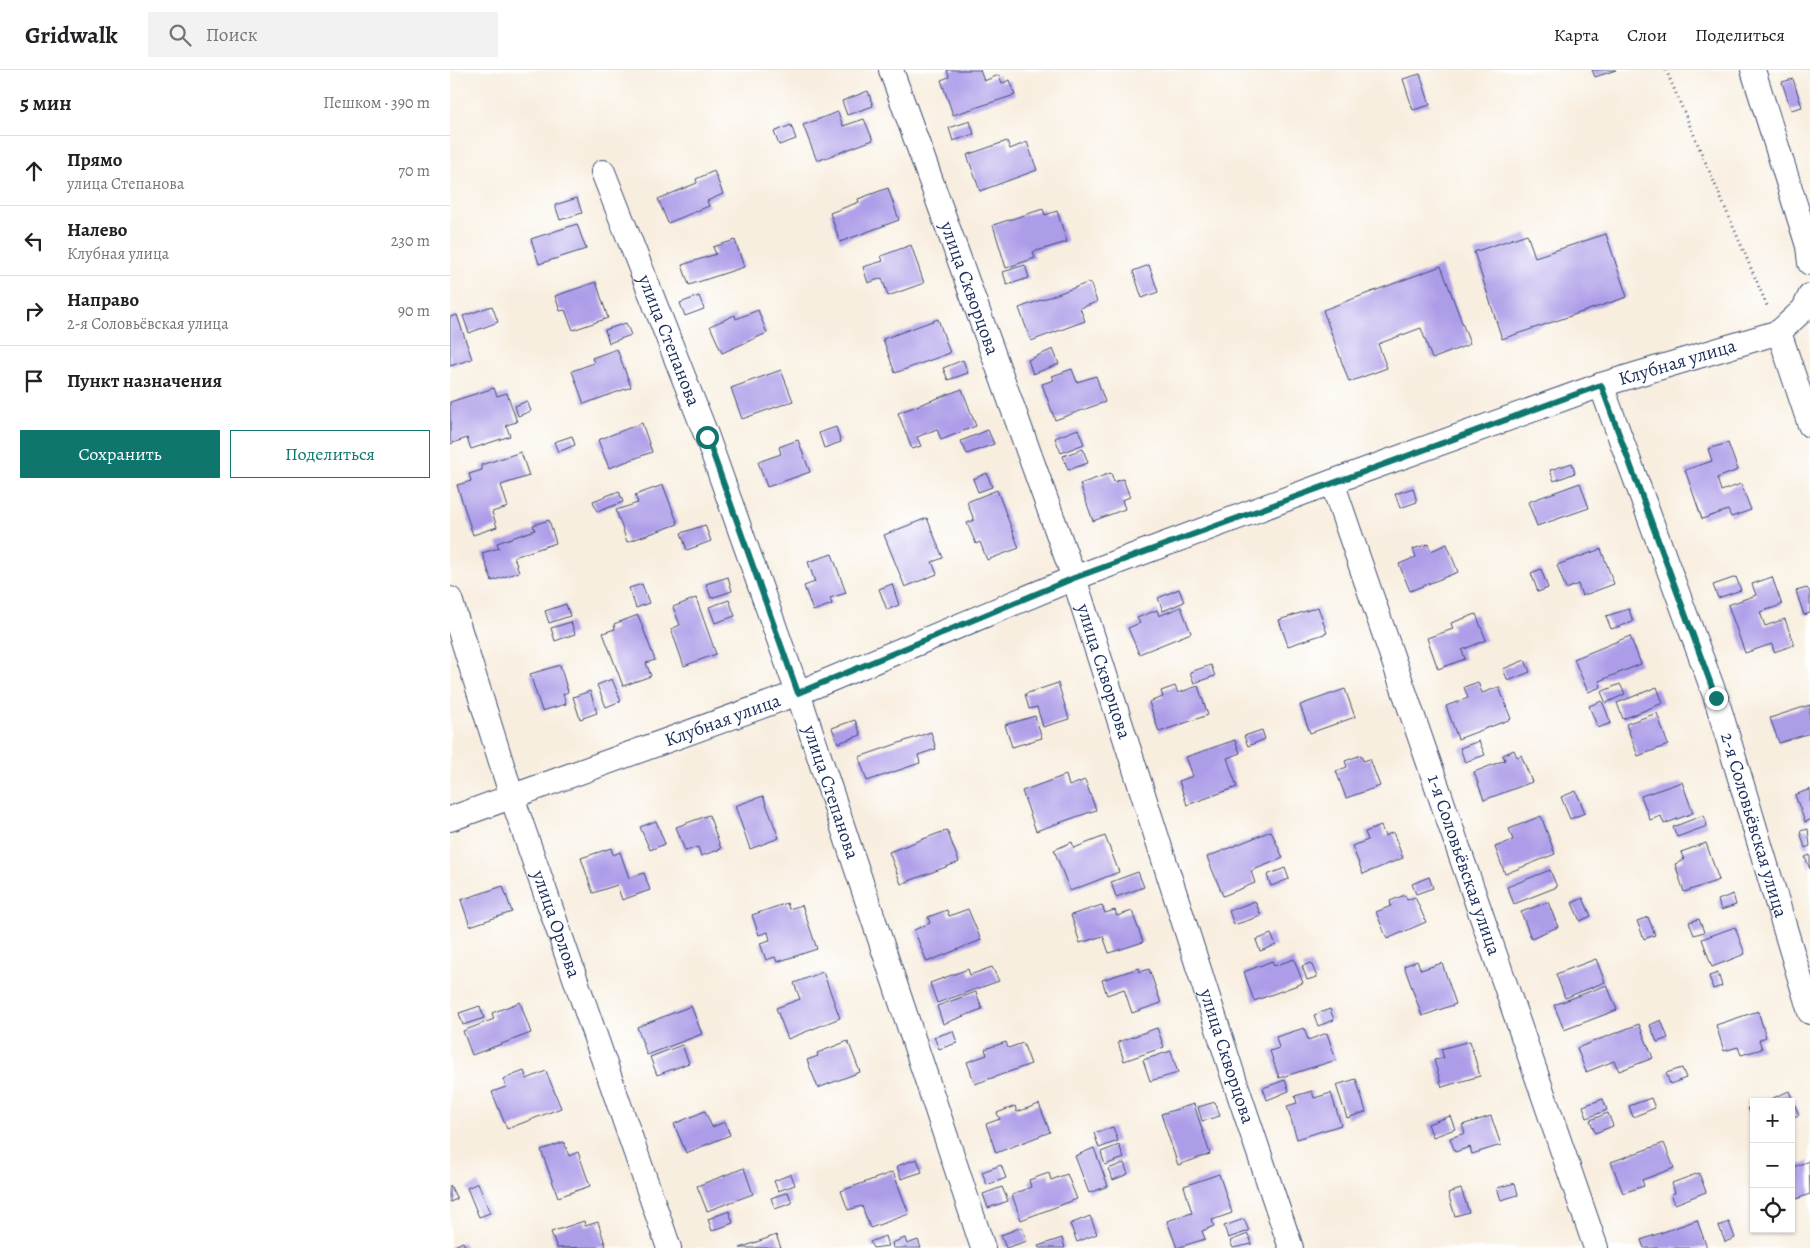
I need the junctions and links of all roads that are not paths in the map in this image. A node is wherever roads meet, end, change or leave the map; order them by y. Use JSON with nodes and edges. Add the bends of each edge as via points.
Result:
{"nodes":[{"id":1,"x":891,"y":70,"type":"edge"},
{"id":2,"x":1753,"y":70,"type":"edge"},
{"id":3,"x":603,"y":172,"type":"dead end"},
{"id":4,"x":1810,"y":263,"type":"edge"},
{"id":5,"x":1807,"y":303,"type":"edge"},
{"id":6,"x":1779,"y":332,"type":"junction"},
{"id":7,"x":1601,"y":385,"type":"junction"},
{"id":8,"x":1810,"y":425,"type":"edge"},
{"id":9,"x":1332,"y":482,"type":"junction"},
{"id":10,"x":1074,"y":578,"type":"junction"},
{"id":11,"x":450,"y":599,"type":"edge"},
{"id":12,"x":798,"y":693,"type":"junction"},
{"id":13,"x":512,"y":797,"type":"junction"},
{"id":14,"x":450,"y":819,"type":"edge"},
{"id":15,"x":1810,"y":1012,"type":"edge"},
{"id":16,"x":669,"y":1248,"type":"edge"},
{"id":17,"x":983,"y":1248,"type":"edge"},
{"id":18,"x":1291,"y":1248,"type":"edge"},
{"id":19,"x":1596,"y":1248,"type":"edge"}],
"edges":[{"from":1,"to":10,"type":"street","name":"улица Скворцова"},
{"from":2,"to":4,"type":"street","via":[[1808,246]]},
{"from":3,"to":12,"type":"street","name":"улица Степанова","via":[[707,437]]},
{"from":5,"to":6,"type":"street","name":"Клубная улица"},
{"from":6,"to":7,"type":"street","name":"Клубная улица"},
{"from":6,"to":8,"type":"street"},
{"from":7,"to":9,"type":"street","name":"Клубная улица"},
{"from":7,"to":15,"type":"street","name":"2-я Соловьёвская улица","via":[[1716,698]]},
{"from":9,"to":10,"type":"street","name":"Клубная улица"},
{"from":9,"to":19,"type":"street","name":"1-я Соловьёвская улица"},
{"from":10,"to":12,"type":"street","name":"Клубная улица"},
{"from":10,"to":18,"type":"street","name":"улица Скворцова"},
{"from":11,"to":13,"type":"street","name":"улица Орлова"},
{"from":12,"to":13,"type":"street","name":"Клубная улица"},
{"from":12,"to":17,"type":"street","name":"улица Степанова"},
{"from":13,"to":14,"type":"street","name":"Клубная улица"},
{"from":13,"to":16,"type":"street","name":"улица Орлова"}]}
